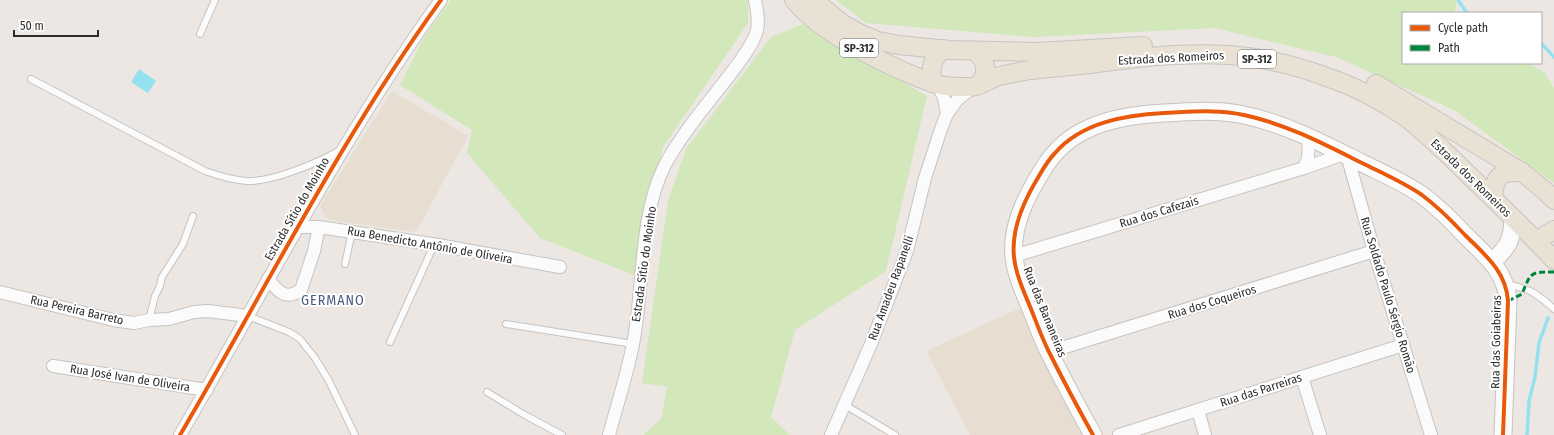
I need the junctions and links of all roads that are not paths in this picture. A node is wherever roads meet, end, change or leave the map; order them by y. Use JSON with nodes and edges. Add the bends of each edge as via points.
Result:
{"nodes":[{"id":1,"x":215,"y":0,"type":"edge"},
{"id":2,"x":441,"y":0,"type":"edge"},
{"id":3,"x":755,"y":0,"type":"edge"},
{"id":4,"x":765,"y":0,"type":"edge"},
{"id":5,"x":794,"y":0,"type":"edge"},
{"id":6,"x":813,"y":0,"type":"edge"},
{"id":7,"x":758,"y":15,"type":"junction"},
{"id":8,"x":200,"y":34,"type":"dead end"},
{"id":9,"x":943,"y":49,"type":"junction"},
{"id":10,"x":975,"y":51,"type":"junction"},
{"id":11,"x":31,"y":79,"type":"dead end"},
{"id":12,"x":935,"y":84,"type":"junction"},
{"id":13,"x":977,"y":85,"type":"junction"},
{"id":14,"x":947,"y":114,"type":"junction"},
{"id":15,"x":1309,"y":136,"type":"junction"},
{"id":16,"x":346,"y":147,"type":"junction"},
{"id":17,"x":1346,"y":155,"type":"junction"},
{"id":18,"x":1304,"y":168,"type":"junction"},
{"id":19,"x":1522,"y":172,"type":"junction"},
{"id":20,"x":1493,"y":198,"type":"junction"},
{"id":21,"x":1554,"y":200,"type":"edge"},
{"id":22,"x":193,"y":216,"type":"dead end"},
{"id":23,"x":1513,"y":218,"type":"junction"},
{"id":24,"x":299,"y":227,"type":"junction"},
{"id":25,"x":319,"y":227,"type":"junction"},
{"id":26,"x":1554,"y":230,"type":"edge"},
{"id":27,"x":352,"y":232,"type":"junction"},
{"id":28,"x":1536,"y":241,"type":"junction"},
{"id":29,"x":434,"y":245,"type":"junction"},
{"id":30,"x":1506,"y":248,"type":"junction"},
{"id":31,"x":1374,"y":251,"type":"junction"},
{"id":32,"x":1014,"y":256,"type":"junction"},
{"id":33,"x":1554,"y":260,"type":"edge"},
{"id":34,"x":1492,"y":262,"type":"junction"},
{"id":35,"x":345,"y":264,"type":"dead end"},
{"id":36,"x":560,"y":268,"type":"dead end"},
{"id":37,"x":268,"y":279,"type":"junction"},
{"id":38,"x":1506,"y":285,"type":"junction"},
{"id":39,"x":0,"y":292,"type":"edge"},
{"id":40,"x":1554,"y":309,"type":"edge"},
{"id":41,"x":248,"y":316,"type":"junction"},
{"id":42,"x":149,"y":320,"type":"junction"},
{"id":43,"x":506,"y":324,"type":"dead end"},
{"id":44,"x":390,"y":342,"type":"dead end"},
{"id":45,"x":633,"y":344,"type":"junction"},
{"id":46,"x":1403,"y":345,"type":"junction"},
{"id":47,"x":1049,"y":352,"type":"junction"},
{"id":48,"x":53,"y":366,"type":"dead end"},
{"id":49,"x":1302,"y":377,"type":"junction"},
{"id":50,"x":207,"y":390,"type":"junction"},
{"id":51,"x":487,"y":392,"type":"dead end"},
{"id":52,"x":845,"y":405,"type":"junction"},
{"id":53,"x":1198,"y":410,"type":"junction"},
{"id":54,"x":608,"y":433,"type":"edge"},
{"id":55,"x":180,"y":435,"type":"edge"},
{"id":56,"x":356,"y":435,"type":"edge"},
{"id":57,"x":562,"y":435,"type":"edge"},
{"id":58,"x":831,"y":435,"type":"edge"},
{"id":59,"x":895,"y":435,"type":"edge"},
{"id":60,"x":1093,"y":435,"type":"edge"},
{"id":61,"x":1119,"y":435,"type":"edge"},
{"id":62,"x":1205,"y":435,"type":"edge"},
{"id":63,"x":1320,"y":435,"type":"edge"},
{"id":64,"x":1431,"y":435,"type":"edge"},
{"id":65,"x":1503,"y":435,"type":"edge"}],
"edges":[{"from":1,"to":8,"type":"lane"},
{"from":2,"to":16,"type":"street","name":"Estrada Sítio do Moinho","via":[[415,36]]},
{"from":3,"to":7,"type":"street","name":"Estrada Sítio do Moinho"},
{"from":4,"to":7,"type":"street"},
{"from":5,"to":12,"type":"main road","name":"Estrada dos Romeiros","number":"SP-312","via":[[812,18],[840,37],[901,70]]},
{"from":6,"to":9,"type":"main road","name":"Estrada dos Romeiros","number":"SP-312","via":[[843,24],[878,41]]},
{"from":7,"to":45,"type":"street","name":"Estrada Sítio do Moinho","via":[[757,30],[748,48],[684,136],[658,182],[647,230]]},
{"from":9,"to":10,"type":"main road","name":"Estrada dos Romeiros","number":"SP-312"},
{"from":9,"to":12,"type":"main road","via":[[935,56],[932,65]]},
{"from":10,"to":13,"type":"main road","via":[[985,66],[984,78]]},
{"from":10,"to":19,"type":"main road","name":"Estrada dos Romeiros","number":"SP-312","via":[[1063,52],[1206,43],[1280,51],[1329,64],[1375,84]]},
{"from":11,"to":16,"type":"lane","via":[[205,171],[229,179],[248,181],[288,172],[325,159]]},
{"from":12,"to":13,"type":"main road","name":"Estrada dos Romeiros","number":"SP-312"},
{"from":12,"to":14,"type":"street","via":[[944,98]]},
{"from":13,"to":14,"type":"street","via":[[957,100]]},
{"from":13,"to":20,"type":"main road","name":"Estrada dos Romeiros","number":"SP-312","via":[[1012,73],[1120,60],[1212,55],[1261,59],[1325,76],[1391,107],[1436,143]]},
{"from":14,"to":52,"type":"street","name":"Rua Amadeu Rapanelli","via":[[925,178],[907,251]]},
{"from":15,"to":17,"type":"street","name":"Rua das Goiabeiras"},
{"from":15,"to":18,"type":"street","via":[[1308,158]]},
{"from":15,"to":32,"type":"street","name":"Rua das Bananeiras","via":[[1274,123],[1219,112],[1147,114],[1104,122],[1066,142],[1045,166],[1020,215],[1015,232]]},
{"from":16,"to":24,"type":"street","name":"Estrada Sítio do Moinho"},
{"from":17,"to":18,"type":"street","name":"Rua dos Cafezais"},
{"from":17,"to":31,"type":"street","name":"Rua Soldado Paulo Sérgio Romão"},
{"from":17,"to":34,"type":"street","name":"Rua das Goiabeiras","via":[[1403,183],[1421,195],[1452,221]]},
{"from":18,"to":32,"type":"street","name":"Rua dos Cafezais"},
{"from":19,"to":20,"type":"main road","via":[[1510,171],[1498,177]]},
{"from":19,"to":21,"type":"main road","name":"Estrada dos Romeiros","number":"SP-312"},
{"from":20,"to":23,"type":"main road","name":"Estrada dos Romeiros","number":"SP-312"},
{"from":22,"to":42,"type":"lane","via":[[183,244],[162,277]]},
{"from":23,"to":28,"type":"main road","name":"Estrada dos Romeiros","number":"SP-312"},
{"from":23,"to":30,"type":"street","via":[[1512,232]]},
{"from":24,"to":25,"type":"street","name":"Rua Benedicto Antônio de Oliveira"},
{"from":24,"to":37,"type":"street","name":"Estrada Sítio do Moinho"},
{"from":25,"to":27,"type":"street","name":"Rua Benedicto Antônio de Oliveira"},
{"from":25,"to":37,"type":"street","via":[[301,290],[286,295],[279,292]]},
{"from":26,"to":28,"type":"main road"},
{"from":27,"to":29,"type":"street","name":"Rua Benedicto Antônio de Oliveira"},
{"from":27,"to":35,"type":"lane"},
{"from":28,"to":30,"type":"street"},
{"from":28,"to":33,"type":"main road","name":"Estrada dos Romeiros","number":"SP-312"},
{"from":29,"to":36,"type":"street","name":"Rua Benedicto Antônio de Oliveira"},
{"from":29,"to":44,"type":"lane"},
{"from":30,"to":34,"type":"street"},
{"from":31,"to":46,"type":"street","name":"Rua Soldado Paulo Sérgio Romão"},
{"from":31,"to":47,"type":"street","name":"Rua dos Coqueiros"},
{"from":32,"to":47,"type":"street","name":"Rua das Bananeiras","via":[[1019,280]]},
{"from":34,"to":38,"type":"street","name":"Rua das Goiabeiras"},
{"from":37,"to":41,"type":"street","name":"Estrada Sítio do Moinho"},
{"from":38,"to":40,"type":"lane","via":[[1525,288]]},
{"from":38,"to":65,"type":"street","name":"Rua das Goiabeiras","via":[[1508,301]]},
{"from":39,"to":42,"type":"street","name":"Rua Pereira Barreto","via":[[113,320],[134,323]]},
{"from":41,"to":42,"type":"street","name":"Rua Pereira Barreto","via":[[208,311],[169,319]]},
{"from":41,"to":50,"type":"street","name":"Estrada Sítio do Moinho"},
{"from":41,"to":56,"type":"lane","via":[[300,338],[329,381]]},
{"from":43,"to":45,"type":"lane"},
{"from":45,"to":54,"type":"street","name":"Estrada Sítio do Moinho"},
{"from":46,"to":49,"type":"street","name":"Rua das Parreiras"},
{"from":46,"to":64,"type":"street","name":"Rua Soldado Paulo Sérgio Romão"},
{"from":47,"to":60,"type":"street","name":"Rua das Bananeiras"},
{"from":48,"to":50,"type":"street","name":"Rua José Ivan de Oliveira"},
{"from":49,"to":53,"type":"street","name":"Rua das Parreiras"},
{"from":49,"to":63,"type":"street"},
{"from":50,"to":55,"type":"street","name":"Estrada Sítio do Moinho"},
{"from":51,"to":57,"type":"lane"},
{"from":52,"to":58,"type":"street","name":"Rua Amadeu Rapanelli"},
{"from":52,"to":59,"type":"lane"},
{"from":53,"to":61,"type":"street","name":"Rua das Parreiras"},
{"from":53,"to":62,"type":"street"}]}
